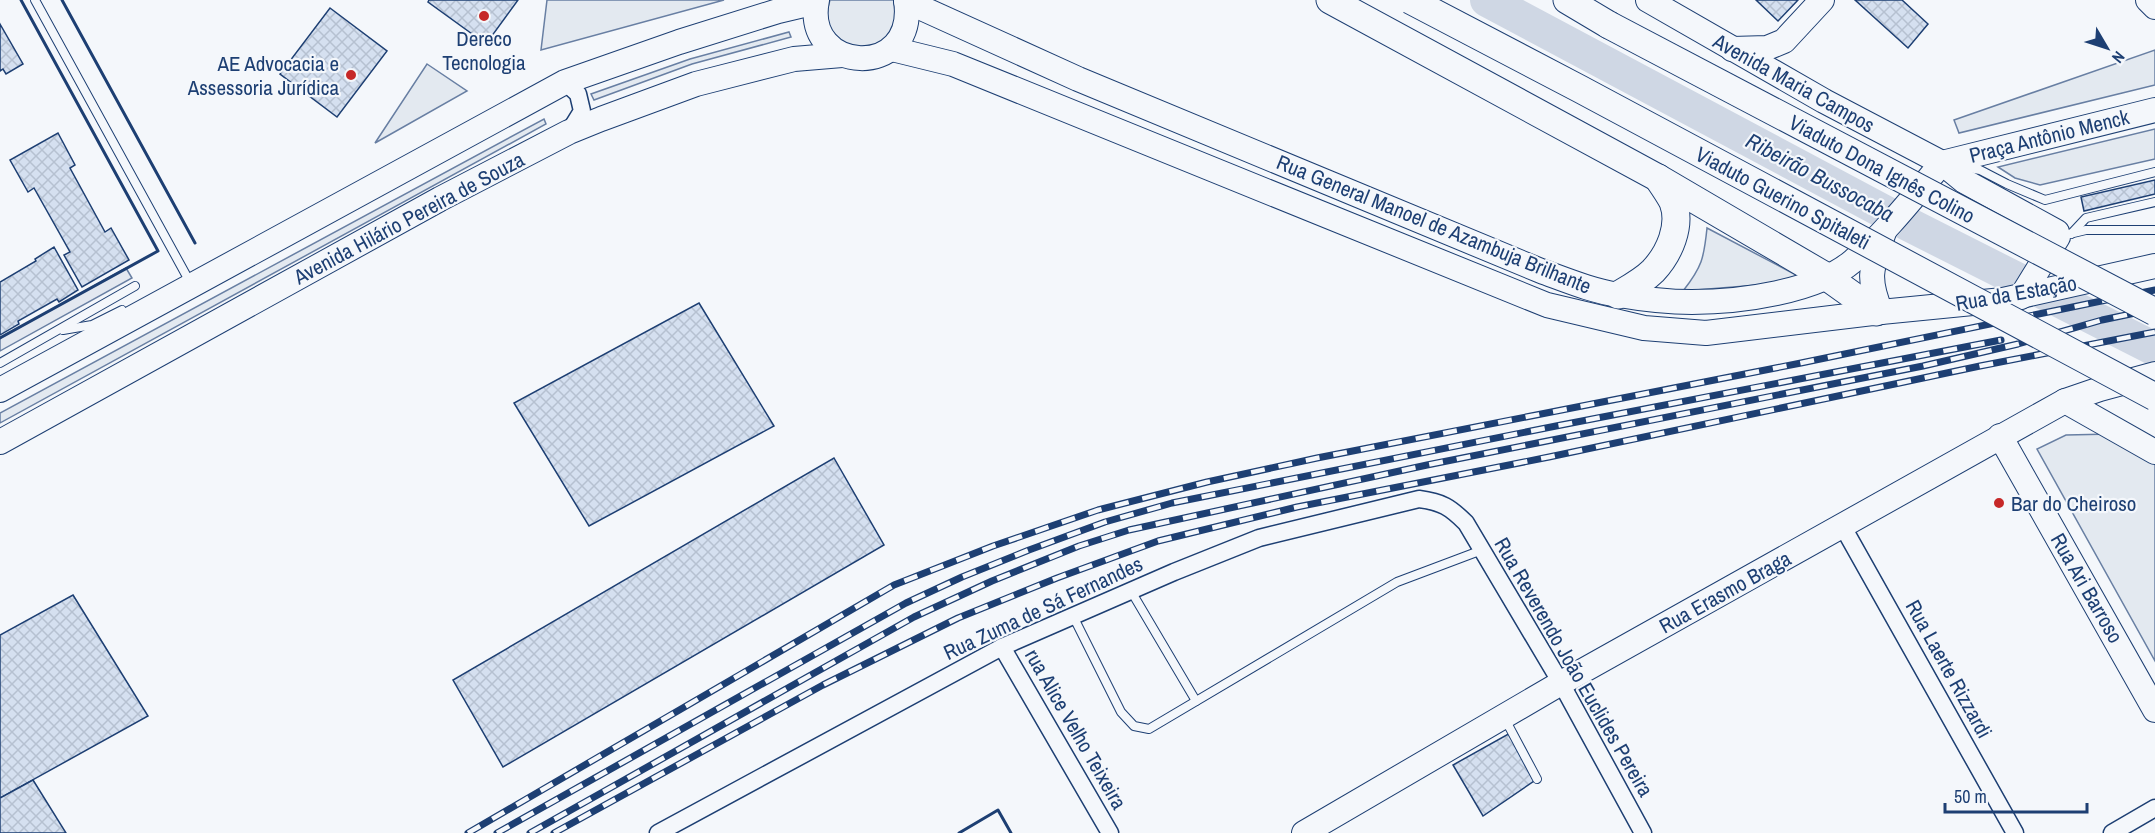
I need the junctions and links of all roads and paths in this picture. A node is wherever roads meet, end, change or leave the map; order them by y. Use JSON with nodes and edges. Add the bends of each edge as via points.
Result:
{"nodes":[{"id":1,"x":35,"y":0,"type":"edge"},
{"id":2,"x":906,"y":0,"type":"edge"},
{"id":3,"x":1330,"y":0,"type":"edge"},
{"id":4,"x":1410,"y":0,"type":"edge"},
{"id":5,"x":1567,"y":0,"type":"edge"},
{"id":6,"x":1648,"y":0,"type":"edge"},
{"id":7,"x":1821,"y":0,"type":"edge"},
{"id":8,"x":2148,"y":0,"type":"edge"},
{"id":9,"x":816,"y":1,"type":"edge"},
{"id":10,"x":2155,"y":8,"type":"edge"},
{"id":11,"x":1597,"y":14,"type":"edge"},
{"id":12,"x":1784,"y":41,"type":"junction"},
{"id":13,"x":892,"y":49,"type":"junction"},
{"id":14,"x":1732,"y":49,"type":"junction"},
{"id":15,"x":842,"y":56,"type":"junction"},
{"id":16,"x":565,"y":82,"type":"junction"},
{"id":17,"x":1797,"y":86,"type":"junction"},
{"id":18,"x":2155,"y":110,"type":"edge"},
{"id":19,"x":569,"y":132,"type":"junction"},
{"id":20,"x":1942,"y":163,"type":"junction"},
{"id":21,"x":2155,"y":172,"type":"edge"},
{"id":22,"x":1658,"y":178,"type":"junction"},
{"id":23,"x":2155,"y":202,"type":"edge"},
{"id":24,"x":1892,"y":220,"type":"junction"},
{"id":25,"x":2155,"y":230,"type":"edge"},
{"id":26,"x":2065,"y":236,"type":"junction"},
{"id":27,"x":2155,"y":266,"type":"edge"},
{"id":28,"x":1827,"y":277,"type":"junction"},
{"id":29,"x":192,"y":285,"type":"junction"},
{"id":30,"x":135,"y":286,"type":"dead end"},
{"id":31,"x":2025,"y":291,"type":"junction"},
{"id":32,"x":1618,"y":295,"type":"junction"},
{"id":33,"x":144,"y":311,"type":"junction"},
{"id":34,"x":1878,"y":312,"type":"junction"},
{"id":35,"x":2155,"y":312,"type":"edge"},
{"id":36,"x":57,"y":331,"type":"junction"},
{"id":37,"x":0,"y":363,"type":"edge"},
{"id":38,"x":2155,"y":374,"type":"edge"},
{"id":39,"x":0,"y":390,"type":"edge"},
{"id":40,"x":2155,"y":397,"type":"edge"},
{"id":41,"x":2064,"y":401,"type":"junction"},
{"id":42,"x":2000,"y":436,"type":"junction"},
{"id":43,"x":0,"y":442,"type":"edge"},
{"id":44,"x":2155,"y":452,"type":"edge"},
{"id":45,"x":1466,"y":524,"type":"joint"},
{"id":46,"x":1843,"y":527,"type":"junction"},
{"id":47,"x":1482,"y":550,"type":"junction"},
{"id":48,"x":1131,"y":591,"type":"junction"},
{"id":49,"x":1073,"y":616,"type":"junction"},
{"id":50,"x":1002,"y":647,"type":"junction"},
{"id":51,"x":1561,"y":683,"type":"junction"},
{"id":52,"x":1196,"y":701,"type":"junction"},
{"id":53,"x":2155,"y":710,"type":"edge"},
{"id":54,"x":1504,"y":717,"type":"junction"},
{"id":55,"x":1537,"y":779,"type":"dead end"},
{"id":56,"x":2155,"y":808,"type":"edge"},
{"id":57,"x":658,"y":833,"type":"edge"},
{"id":58,"x":1110,"y":833,"type":"edge"},
{"id":59,"x":1304,"y":833,"type":"edge"},
{"id":60,"x":1642,"y":833,"type":"edge"},
{"id":61,"x":2015,"y":833,"type":"edge"},
{"id":62,"x":2112,"y":833,"type":"edge"}],
"edges":[{"from":1,"to":29,"type":"lane"},
{"from":2,"to":13,"type":"main road","via":[[906,27]]},
{"from":2,"to":32,"type":"main road","name":"Rua General Manoel de Azambuja Brilhante","via":[[1078,79],[1530,267]]},
{"from":3,"to":22,"type":"main road"},
{"from":4,"to":40,"type":"main road","name":"Viaduto Guerino Spitaleti","bridge":true},
{"from":5,"to":11,"type":"main road"},
{"from":6,"to":14,"type":"main road","name":"Avenida Maria Campos"},
{"from":7,"to":12,"type":"main road"},
{"from":8,"to":10,"type":"main road"},
{"from":9,"to":15,"type":"main road","via":[[817,27],[823,39]]},
{"from":9,"to":16,"type":"main road","name":"Avenida Hilário Pereira de Souza","via":[[679,42]]},
{"from":11,"to":35,"type":"main road","name":"Viaduto Dona Ignês Colino","bridge":true},
{"from":12,"to":14,"type":"main road","via":[[1767,48]]},
{"from":12,"to":17,"type":"main road","via":[[1784,59]]},
{"from":13,"to":15,"type":"main road","name":"Avenida Hilário Pereira de Souza","via":[[868,59]]},
{"from":13,"to":34,"type":"main road","name":"Rua General Manoel de Azambuja Brilhante","via":[[953,64],[1547,306],[1644,328],[1706,333]]},
{"from":14,"to":17,"type":"main road","name":"Avenida Maria Campos"},
{"from":15,"to":19,"type":"main road","name":"Avenida Hilário Pereira de Souza","via":[[795,58],[696,84]]},
{"from":16,"to":19,"type":"street","via":[[578,94],[582,111]]},
{"from":16,"to":29,"type":"main road","name":"Avenida Hilário Pereira de Souza"},
{"from":17,"to":20,"type":"main road","name":"Avenida Maria Campos"},
{"from":18,"to":20,"type":"main road","name":"Praça Antônio Menck"},
{"from":19,"to":43,"type":"main road","name":"Avenida Hilário Pereira de Souza"},
{"from":20,"to":21,"type":"lane","via":[[1980,170],[2045,200]]},
{"from":20,"to":24,"type":"main road","name":"Rua General Manoel de Azambuja Brilhante"},
{"from":20,"to":26,"type":"main road","name":"Avenida Maria Campos","via":[[1964,181]]},
{"from":22,"to":28,"type":"main road"},
{"from":22,"to":32,"type":"main road","via":[[1673,203],[1676,222],[1671,244],[1654,270]]},
{"from":23,"to":26,"type":"lane","via":[[2086,218]]},
{"from":24,"to":28,"type":"main road","name":"Rua General Manoel de Azambuja Brilhante","via":[[1852,262]]},
{"from":24,"to":34,"type":"main road","via":[[1871,277]]},
{"from":25,"to":26,"type":"lane","via":[[2098,229]]},
{"from":26,"to":31,"type":"main road"},
{"from":27,"to":31,"type":"main road","name":"Rua da Estação","via":[[2056,289]]},
{"from":28,"to":32,"type":"main road","name":"Rua General Manoel de Azambuja Brilhante","via":[[1804,287],[1731,299],[1692,302]]},
{"from":28,"to":34,"type":"main road"},
{"from":29,"to":33,"type":"main road","name":"Avenida Hilário Pereira de Souza"},
{"from":30,"to":36,"type":"lane"},
{"from":31,"to":34,"type":"main road","name":"Rua da Estação"},
{"from":33,"to":36,"type":"lane","via":[[127,308],[92,325]]},
{"from":33,"to":39,"type":"main road","name":"Avenida Hilário Pereira de Souza"},
{"from":36,"to":37,"type":"lane"},
{"from":38,"to":41,"type":"main road","name":"Rua Erasmo Braga"},
{"from":41,"to":42,"type":"main road","name":"Rua Erasmo Braga"},
{"from":41,"to":44,"type":"main road"},
{"from":42,"to":46,"type":"main road","name":"Rua Erasmo Braga"},
{"from":42,"to":53,"type":"main road","name":"Rua Ari Barroso"},
{"from":45,"to":47,"type":"street","name":"Rua Reverendo João Euclides Pereira"},
{"from":45,"to":48,"type":"street","name":"Rua Zuma de Sá Fernandes","via":[[1451,507],[1419,499],[1259,538]]},
{"from":46,"to":51,"type":"main road","name":"Rua Erasmo Braga"},
{"from":46,"to":61,"type":"street","name":"Rua Laerte Rizzardi"},
{"from":47,"to":51,"type":"street","name":"Rua Reverendo João Euclides Pereira"},
{"from":47,"to":52,"type":"lane","via":[[1397,582]]},
{"from":48,"to":49,"type":"street","name":"Rua Zuma de Sá Fernandes"},
{"from":48,"to":52,"type":"lane"},
{"from":49,"to":50,"type":"street","name":"Rua Zuma de Sá Fernandes"},
{"from":49,"to":52,"type":"lane","via":[[1121,712],[1134,726],[1149,729]]},
{"from":50,"to":57,"type":"street","name":"Rua Zuma de Sá Fernandes"},
{"from":50,"to":58,"type":"street","name":"rua Alice Velho Teixeira"},
{"from":51,"to":54,"type":"main road","name":"Rua Erasmo Braga"},
{"from":51,"to":60,"type":"street","name":"Rua Reverendo João Euclides Pereira"},
{"from":54,"to":55,"type":"lane"},
{"from":54,"to":59,"type":"main road","name":"Rua Erasmo Braga"},
{"from":56,"to":62,"type":"street"}]}
